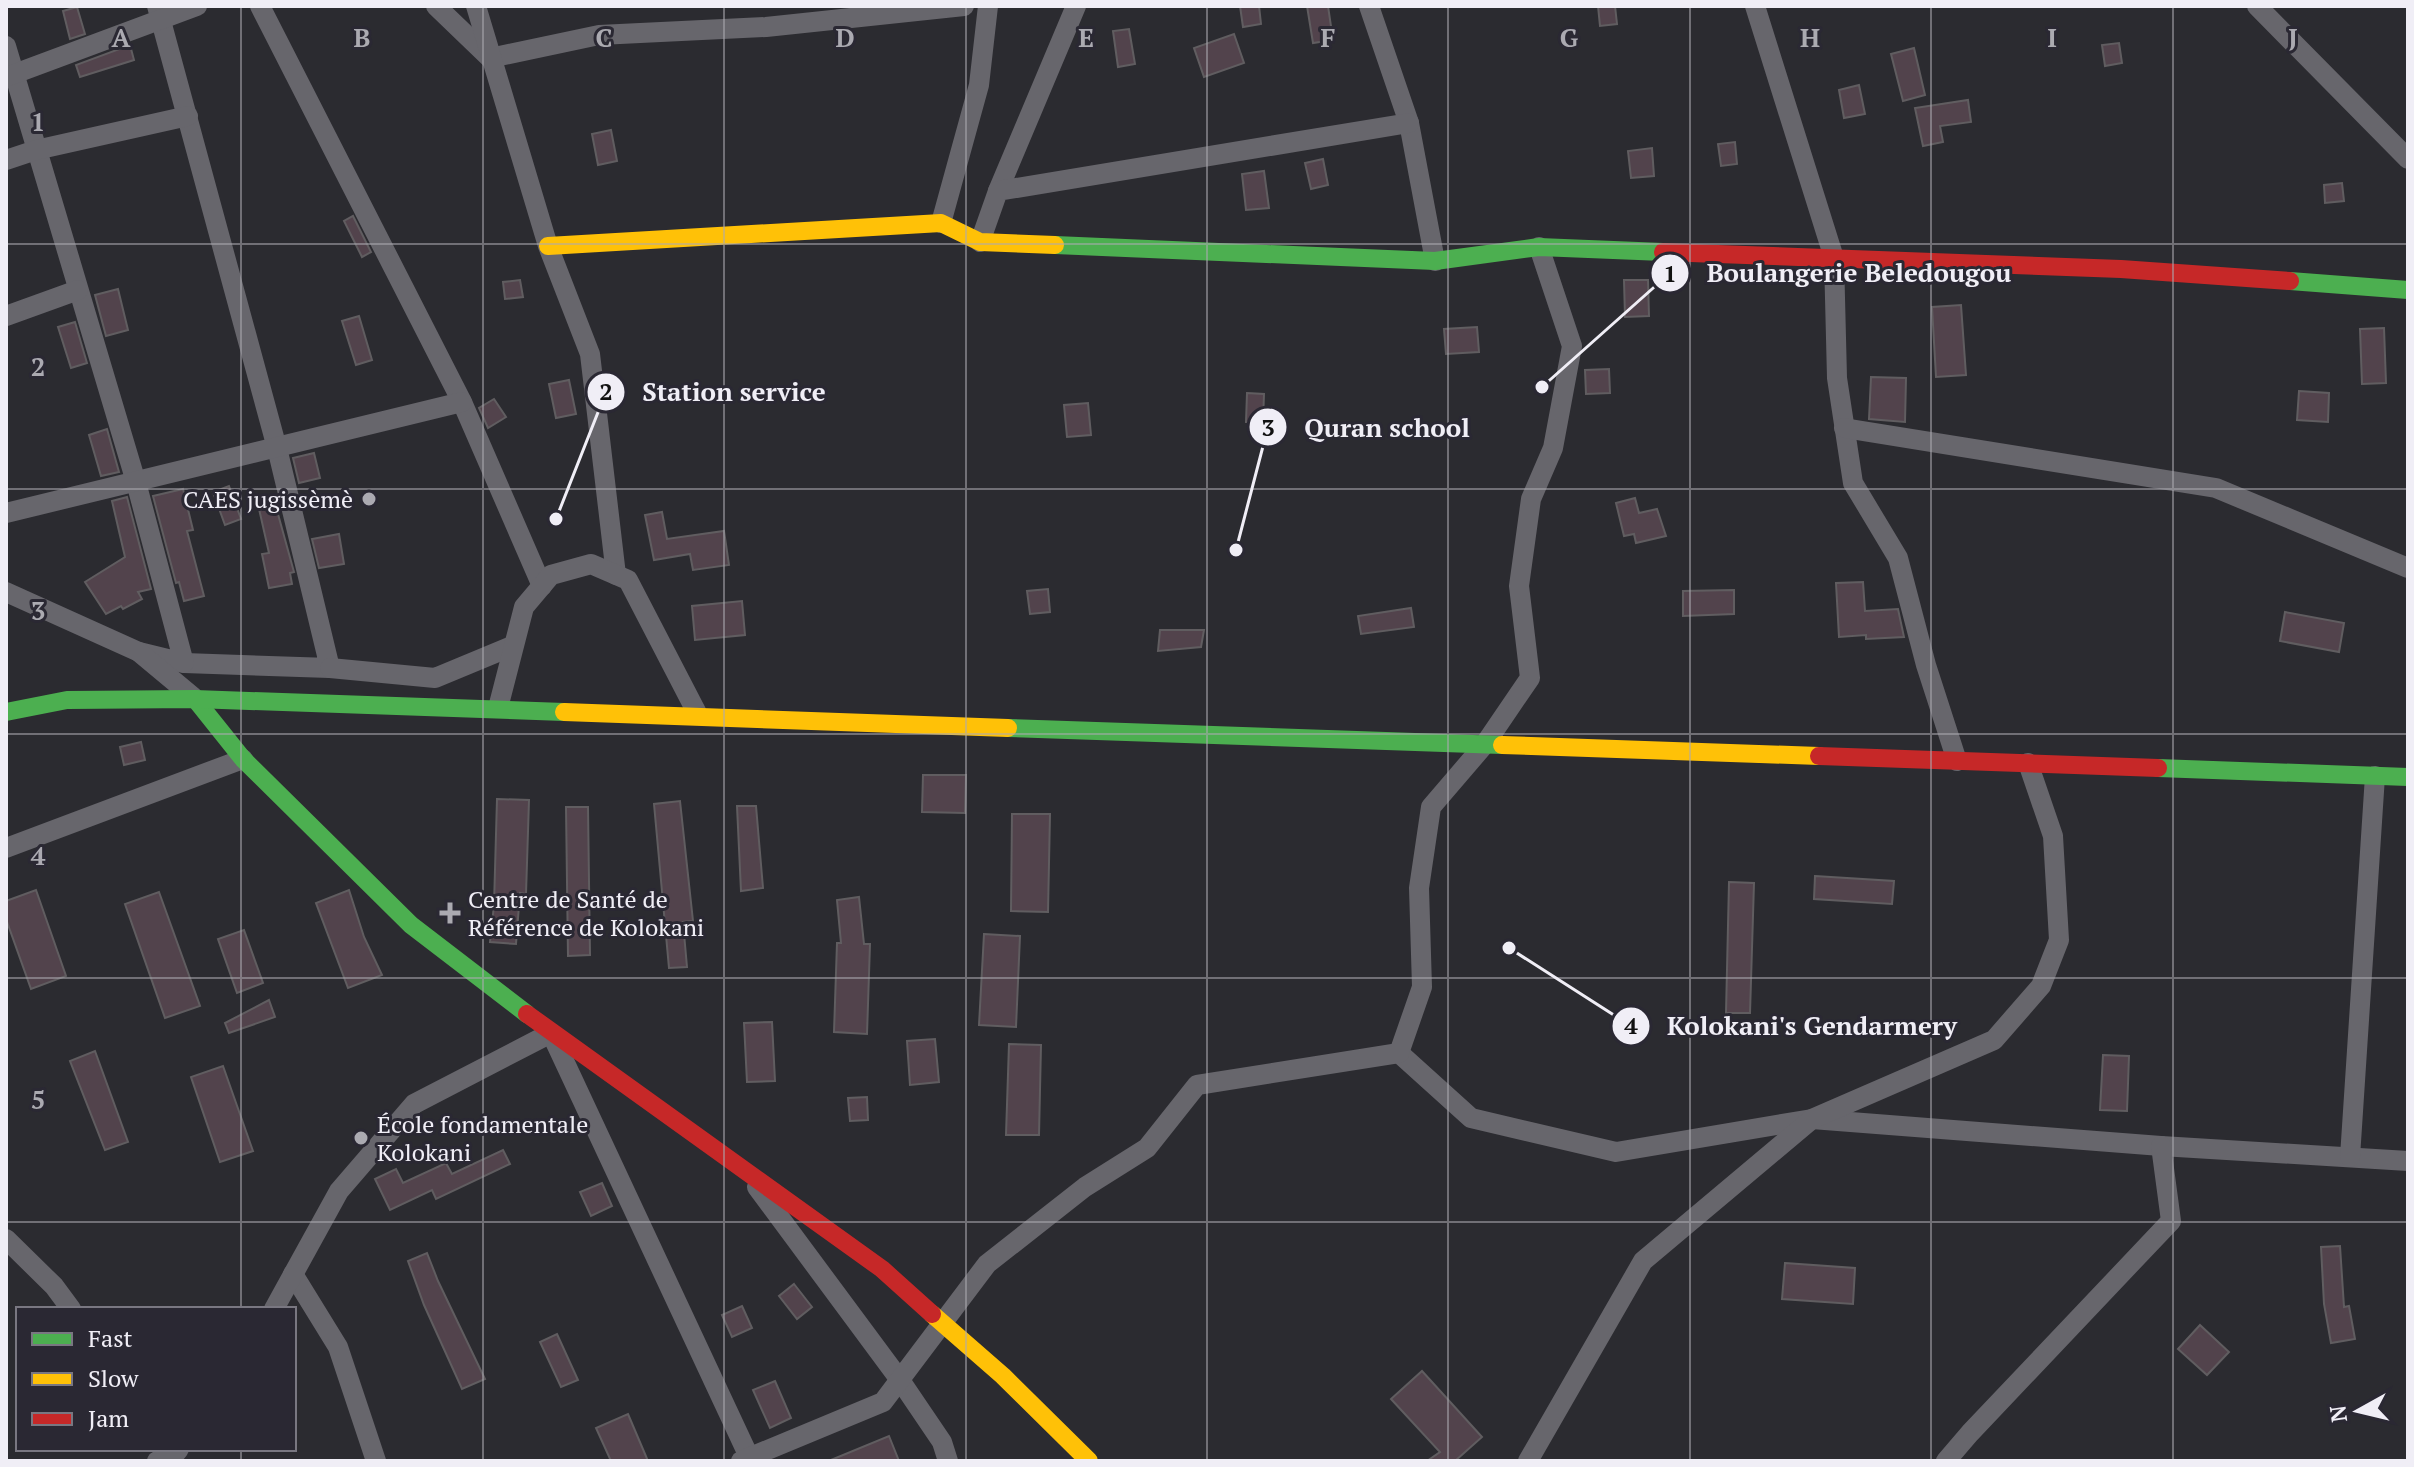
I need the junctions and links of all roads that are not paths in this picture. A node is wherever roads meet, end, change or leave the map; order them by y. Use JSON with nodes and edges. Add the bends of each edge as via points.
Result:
{"nodes":[{"id":1,"x":197,"y":6,"type":"edge"},
{"id":2,"x":260,"y":6,"type":"edge"},
{"id":3,"x":436,"y":6,"type":"edge"},
{"id":4,"x":476,"y":6,"type":"edge"},
{"id":5,"x":964,"y":6,"type":"edge"},
{"id":6,"x":988,"y":6,"type":"edge"},
{"id":7,"x":1076,"y":6,"type":"edge"},
{"id":8,"x":1369,"y":6,"type":"edge"},
{"id":9,"x":1755,"y":6,"type":"edge"},
{"id":10,"x":2257,"y":6,"type":"edge"},
{"id":11,"x":159,"y":13,"type":"edge"},
{"id":12,"x":6,"y":46,"type":"edge"},
{"id":13,"x":490,"y":58,"type":"junction"},
{"id":14,"x":10,"y":76,"type":"edge"},
{"id":15,"x":188,"y":116,"type":"junction"},
{"id":16,"x":1409,"y":123,"type":"junction"},
{"id":17,"x":36,"y":150,"type":"junction"},
{"id":18,"x":2408,"y":159,"type":"edge"},
{"id":19,"x":6,"y":160,"type":"edge"},
{"id":20,"x":998,"y":191,"type":"junction"},
{"id":21,"x":941,"y":223,"type":"junction"},
{"id":22,"x":980,"y":242,"type":"junction"},
{"id":23,"x":548,"y":246,"type":"junction"},
{"id":24,"x":1539,"y":247,"type":"junction"},
{"id":25,"x":1834,"y":258,"type":"junction"},
{"id":26,"x":1435,"y":261,"type":"junction"},
{"id":27,"x":78,"y":290,"type":"junction"},
{"id":28,"x":2408,"y":290,"type":"edge"},
{"id":29,"x":6,"y":316,"type":"edge"},
{"id":30,"x":462,"y":402,"type":"junction"},
{"id":31,"x":1844,"y":428,"type":"junction"},
{"id":32,"x":277,"y":448,"type":"junction"},
{"id":33,"x":136,"y":482,"type":"junction"},
{"id":34,"x":6,"y":513,"type":"edge"},
{"id":35,"x":2408,"y":568,"type":"edge"},
{"id":36,"x":616,"y":575,"type":"junction"},
{"id":37,"x":542,"y":586,"type":"junction"},
{"id":38,"x":6,"y":592,"type":"edge"},
{"id":39,"x":512,"y":646,"type":"junction"},
{"id":40,"x":139,"y":652,"type":"junction"},
{"id":41,"x":184,"y":663,"type":"junction"},
{"id":42,"x":330,"y":668,"type":"junction"},
{"id":43,"x":195,"y":699,"type":"junction"},
{"id":44,"x":498,"y":708,"type":"junction"},
{"id":45,"x":6,"y":712,"type":"edge"},
{"id":46,"x":698,"y":715,"type":"junction"},
{"id":47,"x":1485,"y":744,"type":"junction"},
{"id":48,"x":243,"y":759,"type":"junction"},
{"id":49,"x":1957,"y":761,"type":"junction"},
{"id":50,"x":2028,"y":763,"type":"junction"},
{"id":51,"x":2375,"y":776,"type":"junction"},
{"id":52,"x":2408,"y":777,"type":"edge"},
{"id":53,"x":6,"y":848,"type":"edge"},
{"id":54,"x":551,"y":1033,"type":"junction"},
{"id":55,"x":1399,"y":1053,"type":"junction"},
{"id":56,"x":1812,"y":1119,"type":"junction"},
{"id":57,"x":2161,"y":1146,"type":"junction"},
{"id":58,"x":2350,"y":1157,"type":"junction"},
{"id":59,"x":2408,"y":1161,"type":"edge"},
{"id":60,"x":743,"y":1168,"type":"junction"},
{"id":61,"x":6,"y":1239,"type":"edge"},
{"id":62,"x":293,"y":1274,"type":"junction"},
{"id":63,"x":70,"y":1307,"type":"edge"},
{"id":64,"x":275,"y":1307,"type":"edge"},
{"id":65,"x":942,"y":1324,"type":"junction"},
{"id":66,"x":900,"y":1380,"type":"junction"},
{"id":67,"x":379,"y":1459,"type":"edge"},
{"id":68,"x":747,"y":1460,"type":"edge"},
{"id":69,"x":948,"y":1461,"type":"edge"},
{"id":70,"x":1089,"y":1461,"type":"edge"},
{"id":71,"x":1528,"y":1461,"type":"edge"},
{"id":72,"x":1946,"y":1461,"type":"edge"}],
"edges":[{"from":1,"to":11,"type":"street"},
{"from":2,"to":30,"type":"street"},
{"from":3,"to":13,"type":"street"},
{"from":4,"to":13,"type":"street"},
{"from":5,"to":13,"type":"street","via":[[766,27],[599,35]]},
{"from":6,"to":21,"type":"street","via":[[979,85]]},
{"from":7,"to":20,"type":"street"},
{"from":8,"to":16,"type":"street"},
{"from":9,"to":25,"type":"street"},
{"from":10,"to":18,"type":"street"},
{"from":11,"to":14,"type":"street"},
{"from":11,"to":15,"type":"street"},
{"from":12,"to":14,"type":"street"},
{"from":13,"to":23,"type":"street"},
{"from":14,"to":17,"type":"street"},
{"from":15,"to":17,"type":"street"},
{"from":15,"to":32,"type":"street"},
{"from":16,"to":20,"type":"street"},
{"from":16,"to":26,"type":"street"},
{"from":17,"to":19,"type":"street"},
{"from":17,"to":27,"type":"street"},
{"from":20,"to":22,"type":"street"},
{"from":21,"to":22,"type":"main road"},
{"from":21,"to":23,"type":"main road"},
{"from":22,"to":26,"type":"main road"},
{"from":23,"to":36,"type":"street","via":[[590,354]]},
{"from":24,"to":25,"type":"main road"},
{"from":24,"to":26,"type":"main road"},
{"from":24,"to":47,"type":"street","via":[[1572,346],[1553,448],[1531,499],[1519,586],[1530,678]]},
{"from":25,"to":28,"type":"main road","via":[[2121,269]]},
{"from":25,"to":31,"type":"street","via":[[1837,378]]},
{"from":27,"to":29,"type":"street"},
{"from":27,"to":33,"type":"street"},
{"from":30,"to":32,"type":"street"},
{"from":30,"to":37,"type":"street"},
{"from":31,"to":35,"type":"street","via":[[2216,488]]},
{"from":31,"to":49,"type":"street","via":[[1853,483],[1898,558]]},
{"from":32,"to":33,"type":"street"},
{"from":32,"to":42,"type":"street"},
{"from":33,"to":34,"type":"street"},
{"from":33,"to":41,"type":"street"},
{"from":36,"to":37,"type":"street","via":[[591,564],[551,575]]},
{"from":36,"to":46,"type":"street","via":[[628,580]]},
{"from":37,"to":39,"type":"street","via":[[524,607]]},
{"from":38,"to":40,"type":"street"},
{"from":39,"to":42,"type":"street","via":[[435,678]]},
{"from":39,"to":44,"type":"street"},
{"from":40,"to":41,"type":"street"},
{"from":40,"to":43,"type":"street"},
{"from":41,"to":42,"type":"street"},
{"from":43,"to":44,"type":"main road"},
{"from":43,"to":45,"type":"main road","via":[[67,700]]},
{"from":43,"to":48,"type":"main road"},
{"from":44,"to":46,"type":"main road"},
{"from":46,"to":47,"type":"main road"},
{"from":47,"to":49,"type":"main road"},
{"from":47,"to":55,"type":"street","via":[[1431,807],[1419,888],[1422,987]]},
{"from":48,"to":53,"type":"street"},
{"from":48,"to":54,"type":"main road","via":[[411,925]]},
{"from":49,"to":50,"type":"main road"},
{"from":50,"to":51,"type":"main road"},
{"from":50,"to":56,"type":"street","via":[[2053,836],[2059,940],[2041,986],[1994,1040]]},
{"from":51,"to":52,"type":"main road"},
{"from":51,"to":58,"type":"street"},
{"from":54,"to":60,"type":"main road"},
{"from":54,"to":62,"type":"street","via":[[414,1104],[339,1191]]},
{"from":54,"to":68,"type":"street"},
{"from":55,"to":56,"type":"street","via":[[1471,1118],[1616,1152]]},
{"from":55,"to":65,"type":"street","via":[[1197,1085],[1147,1148],[1085,1187],[987,1264]]},
{"from":56,"to":57,"type":"street"},
{"from":56,"to":71,"type":"street","via":[[1643,1261]]},
{"from":57,"to":58,"type":"street"},
{"from":57,"to":72,"type":"street","via":[[2171,1221]]},
{"from":58,"to":59,"type":"street"},
{"from":60,"to":65,"type":"main road","via":[[882,1269]]},
{"from":60,"to":66,"type":"street"},
{"from":61,"to":63,"type":"street"},
{"from":62,"to":64,"type":"street"},
{"from":62,"to":67,"type":"street","via":[[338,1347]]},
{"from":65,"to":66,"type":"street"},
{"from":65,"to":70,"type":"main road"},
{"from":66,"to":68,"type":"street","via":[[883,1402]]},
{"from":66,"to":69,"type":"street","via":[[942,1442]]}]}
